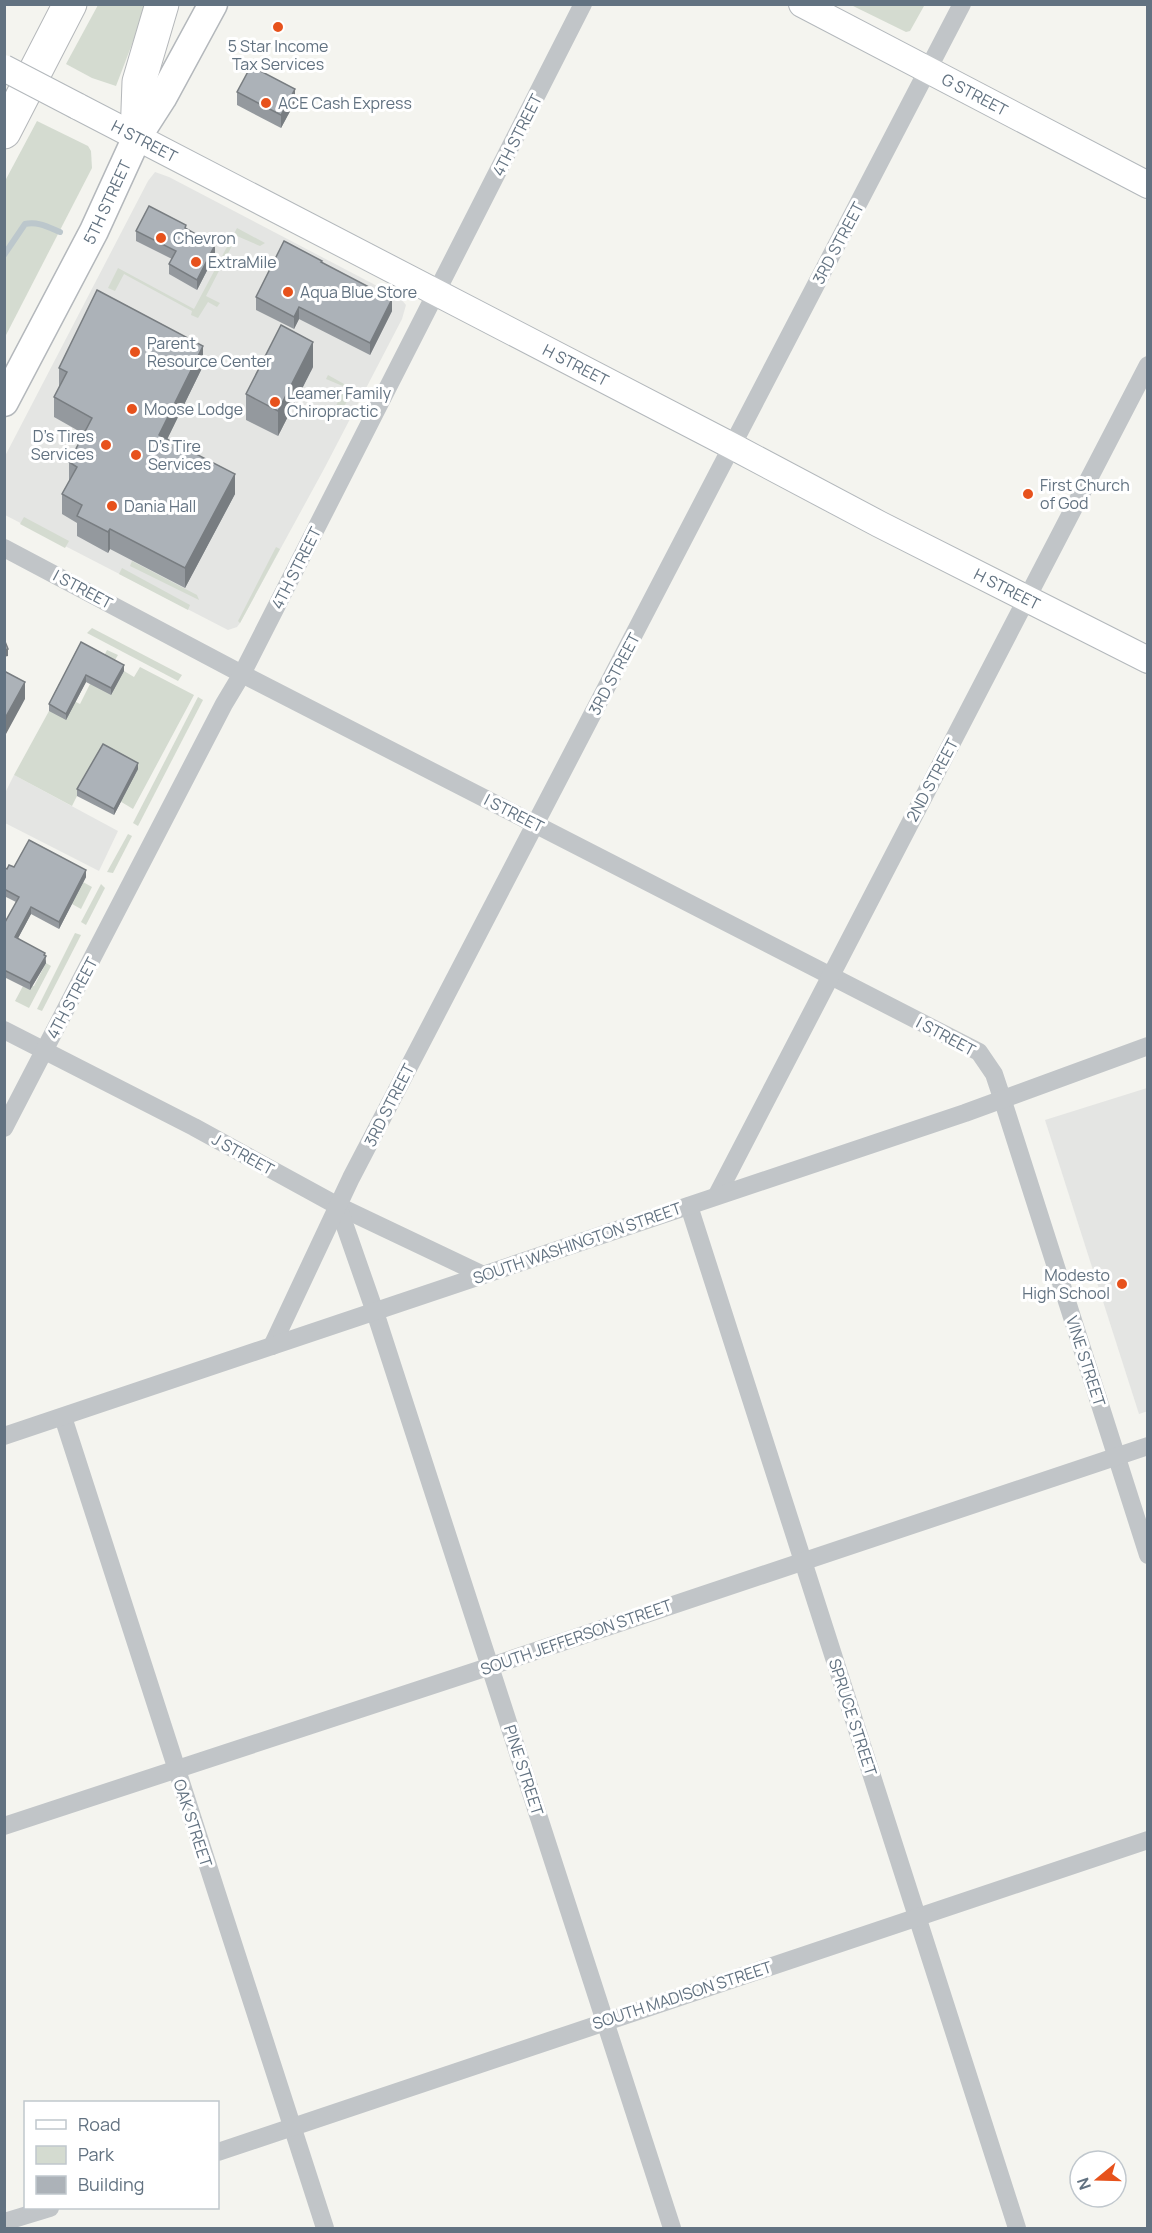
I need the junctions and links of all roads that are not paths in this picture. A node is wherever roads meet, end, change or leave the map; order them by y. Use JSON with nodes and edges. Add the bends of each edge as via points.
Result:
{"nodes":[{"id":1,"x":70,"y":4,"type":"edge"},
{"id":2,"x":162,"y":4,"type":"edge"},
{"id":3,"x":213,"y":4,"type":"edge"},
{"id":4,"x":583,"y":4,"type":"edge"},
{"id":5,"x":802,"y":4,"type":"edge"},
{"id":6,"x":962,"y":4,"type":"edge"},
{"id":7,"x":4,"y":68,"type":"edge"},
{"id":8,"x":928,"y":70,"type":"junction"},
{"id":9,"x":4,"y":132,"type":"edge"},
{"id":10,"x":137,"y":137,"type":"junction"},
{"id":11,"x":1148,"y":185,"type":"edge"},
{"id":12,"x":437,"y":292,"type":"junction"},
{"id":13,"x":1148,"y":365,"type":"edge"},
{"id":14,"x":4,"y":402,"type":"edge"},
{"id":15,"x":732,"y":446,"type":"junction"},
{"id":16,"x":4,"y":548,"type":"edge"},
{"id":17,"x":1028,"y":601,"type":"junction"},
{"id":18,"x":1148,"y":660,"type":"edge"},
{"id":19,"x":242,"y":674,"type":"junction"},
{"id":20,"x":536,"y":824,"type":"junction"},
{"id":21,"x":829,"y":976,"type":"junction"},
{"id":22,"x":4,"y":1030,"type":"edge"},
{"id":23,"x":1148,"y":1046,"type":"edge"},
{"id":24,"x":44,"y":1051,"type":"junction"},
{"id":25,"x":1002,"y":1098,"type":"junction"},
{"id":26,"x":4,"y":1128,"type":"edge"},
{"id":27,"x":717,"y":1195,"type":"junction"},
{"id":28,"x":338,"y":1206,"type":"junction"},
{"id":29,"x":689,"y":1206,"type":"junction"},
{"id":30,"x":483,"y":1275,"type":"junction"},
{"id":31,"x":375,"y":1311,"type":"junction"},
{"id":32,"x":272,"y":1346,"type":"junction"},
{"id":33,"x":63,"y":1417,"type":"junction"},
{"id":34,"x":4,"y":1436,"type":"edge"},
{"id":35,"x":1148,"y":1446,"type":"edge"},
{"id":36,"x":1116,"y":1456,"type":"junction"},
{"id":37,"x":1148,"y":1556,"type":"edge"},
{"id":38,"x":802,"y":1562,"type":"junction"},
{"id":39,"x":491,"y":1666,"type":"junction"},
{"id":40,"x":176,"y":1770,"type":"junction"},
{"id":41,"x":4,"y":1826,"type":"edge"},
{"id":42,"x":1148,"y":1840,"type":"edge"},
{"id":43,"x":918,"y":1917,"type":"junction"},
{"id":44,"x":606,"y":2021,"type":"junction"},
{"id":45,"x":291,"y":2126,"type":"junction"},
{"id":46,"x":219,"y":2152,"type":"edge"},
{"id":47,"x":47,"y":2209,"type":"edge"},
{"id":48,"x":4,"y":2222,"type":"edge"},
{"id":49,"x":325,"y":2229,"type":"edge"},
{"id":50,"x":672,"y":2229,"type":"edge"},
{"id":51,"x":1017,"y":2229,"type":"edge"}],
"edges":[{"from":1,"to":9,"type":"highway"},
{"from":2,"to":10,"type":"highway","via":[[139,82]]},
{"from":3,"to":10,"type":"main road","name":"5TH STREET"},
{"from":4,"to":12,"type":"street","name":"4TH STREET"},
{"from":5,"to":8,"type":"main road","name":"G STREET"},
{"from":6,"to":8,"type":"street","name":"3RD STREET"},
{"from":7,"to":10,"type":"main road","name":"H STREET","bridge":true},
{"from":8,"to":11,"type":"main road","name":"G STREET"},
{"from":8,"to":15,"type":"street","name":"3RD STREET"},
{"from":10,"to":12,"type":"main road","name":"H STREET"},
{"from":10,"to":14,"type":"main road","name":"5TH STREET","via":[[90,240]]},
{"from":12,"to":15,"type":"main road","name":"H STREET"},
{"from":12,"to":19,"type":"street","name":"4TH STREET"},
{"from":13,"to":17,"type":"street","name":"2ND STREET"},
{"from":15,"to":17,"type":"main road","name":"H STREET"},
{"from":15,"to":20,"type":"street","name":"3RD STREET"},
{"from":16,"to":19,"type":"street","name":"I STREET"},
{"from":17,"to":18,"type":"main road","name":"H STREET"},
{"from":17,"to":21,"type":"street","name":"2ND STREET"},
{"from":19,"to":20,"type":"street","name":"I STREET"},
{"from":19,"to":24,"type":"street","name":"4TH STREET"},
{"from":20,"to":21,"type":"street","name":"I STREET"},
{"from":20,"to":28,"type":"street","name":"3RD STREET"},
{"from":21,"to":25,"type":"street","name":"I STREET","via":[[979,1052]]},
{"from":21,"to":27,"type":"street","name":"2ND STREET"},
{"from":22,"to":24,"type":"street","name":"J STREET"},
{"from":23,"to":25,"type":"street","name":"SOUTH WASHINGTON STREET"},
{"from":24,"to":26,"type":"street","name":"4TH STREET"},
{"from":24,"to":28,"type":"street","name":"J STREET"},
{"from":25,"to":27,"type":"street","name":"SOUTH WASHINGTON STREET"},
{"from":25,"to":36,"type":"street","name":"VINE STREET"},
{"from":27,"to":29,"type":"street","name":"SOUTH WASHINGTON STREET"},
{"from":28,"to":30,"type":"street","name":"J STREET"},
{"from":28,"to":31,"type":"street","name":"PINE STREET"},
{"from":28,"to":32,"type":"street","name":"3RD STREET"},
{"from":29,"to":30,"type":"street","name":"SOUTH WASHINGTON STREET"},
{"from":29,"to":38,"type":"street","name":"SPRUCE STREET"},
{"from":30,"to":31,"type":"street","name":"SOUTH WASHINGTON STREET"},
{"from":31,"to":32,"type":"street","name":"SOUTH WASHINGTON STREET"},
{"from":31,"to":39,"type":"street","name":"PINE STREET"},
{"from":32,"to":33,"type":"street","name":"SOUTH WASHINGTON STREET"},
{"from":33,"to":34,"type":"street","name":"SOUTH WASHINGTON STREET"},
{"from":33,"to":40,"type":"street","name":"OAK STREET"},
{"from":35,"to":36,"type":"street","name":"SOUTH JEFFERSON STREET"},
{"from":36,"to":37,"type":"street","name":"VINE STREET"},
{"from":36,"to":38,"type":"street","name":"SOUTH JEFFERSON STREET"},
{"from":38,"to":39,"type":"street","name":"SOUTH JEFFERSON STREET"},
{"from":38,"to":43,"type":"street","name":"SPRUCE STREET"},
{"from":39,"to":40,"type":"street","name":"SOUTH JEFFERSON STREET"},
{"from":39,"to":44,"type":"street","name":"PINE STREET"},
{"from":40,"to":41,"type":"street","name":"SOUTH JEFFERSON STREET"},
{"from":40,"to":45,"type":"street","name":"OAK STREET"},
{"from":42,"to":43,"type":"street","name":"SOUTH MADISON STREET"},
{"from":43,"to":44,"type":"street","name":"SOUTH MADISON STREET"},
{"from":43,"to":51,"type":"street","name":"SPRUCE STREET"},
{"from":44,"to":45,"type":"street","name":"SOUTH MADISON STREET"},
{"from":44,"to":50,"type":"street","name":"PINE STREET"},
{"from":45,"to":46,"type":"street","name":"SOUTH MADISON STREET"},
{"from":45,"to":49,"type":"street","name":"OAK STREET"},
{"from":47,"to":48,"type":"street"}]}
